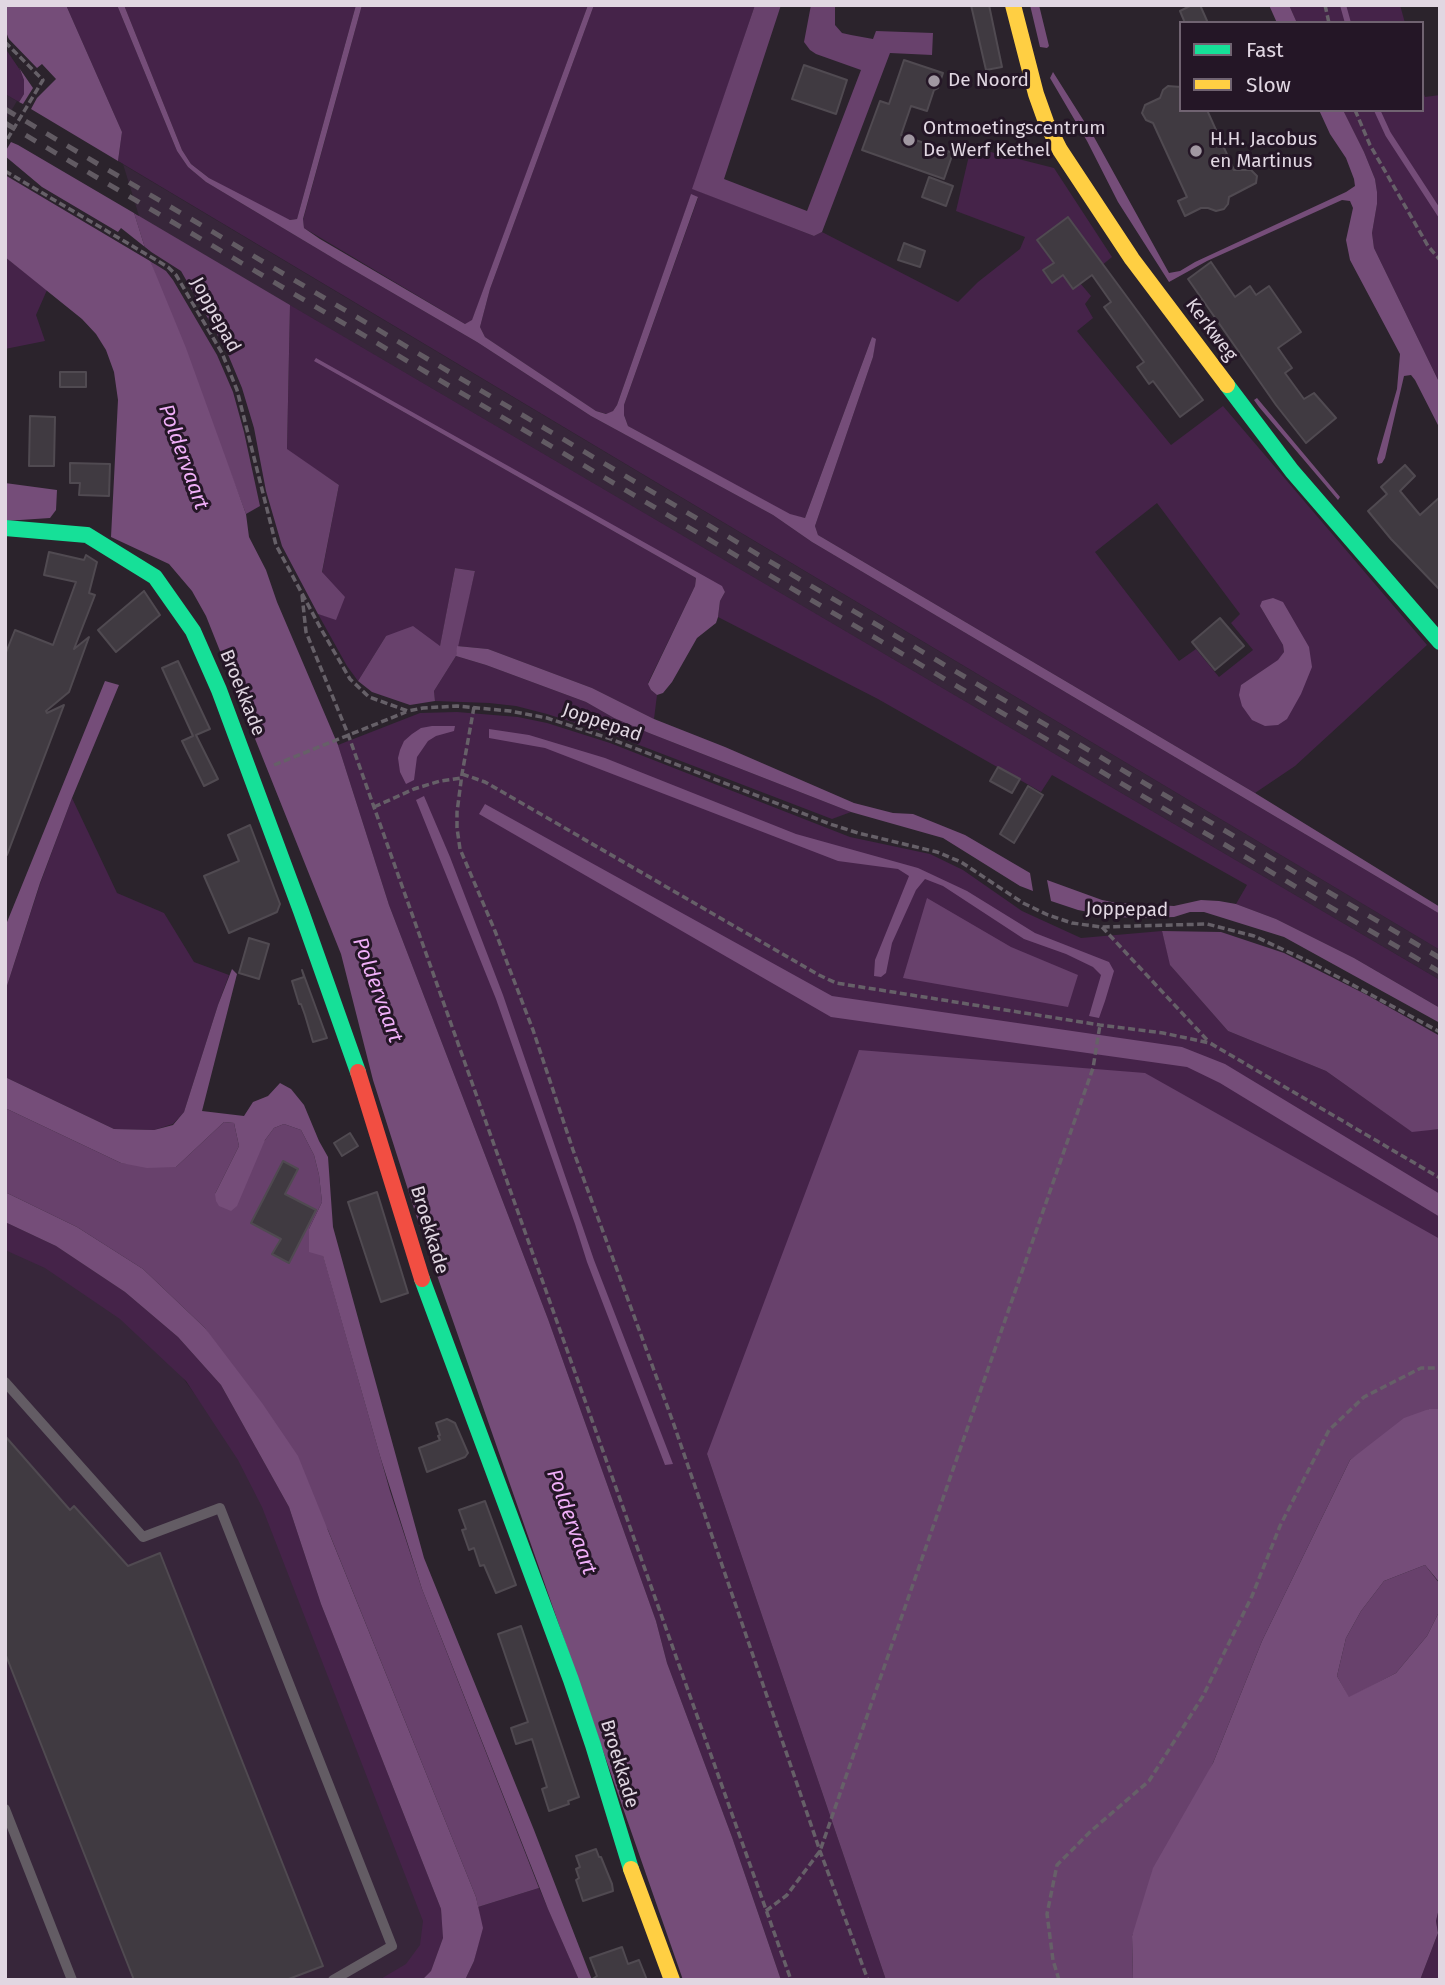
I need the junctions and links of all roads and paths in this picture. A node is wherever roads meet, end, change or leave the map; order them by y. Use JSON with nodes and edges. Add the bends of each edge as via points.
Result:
{"nodes":[{"id":1,"x":1013,"y":5,"type":"edge"},
{"id":2,"x":5,"y":42,"type":"edge"},
{"id":3,"x":1356,"y":112,"type":"edge"},
{"id":4,"x":5,"y":143,"type":"edge"},
{"id":5,"x":5,"y":171,"type":"edge"},
{"id":6,"x":1440,"y":260,"type":"edge"},
{"id":7,"x":5,"y":528,"type":"edge"},
{"id":8,"x":301,"y":590,"type":"junction"},
{"id":9,"x":1440,"y":642,"type":"edge"},
{"id":10,"x":474,"y":707,"type":"junction"},
{"id":11,"x":408,"y":711,"type":"junction"},
{"id":12,"x":348,"y":734,"type":"junction"},
{"id":13,"x":263,"y":769,"type":"dead end"},
{"id":14,"x":461,"y":776,"type":"junction"},
{"id":15,"x":374,"y":807,"type":"junction"},
{"id":16,"x":1101,"y":926,"type":"junction"},
{"id":17,"x":1100,"y":1025,"type":"junction"},
{"id":18,"x":1440,"y":1032,"type":"edge"},
{"id":19,"x":1210,"y":1043,"type":"junction"},
{"id":20,"x":1440,"y":1178,"type":"edge"},
{"id":21,"x":1440,"y":1368,"type":"edge"},
{"id":22,"x":5,"y":1382,"type":"edge"},
{"id":23,"x":5,"y":1809,"type":"edge"},
{"id":24,"x":820,"y":1851,"type":"junction"},
{"id":25,"x":766,"y":1911,"type":"junction"},
{"id":26,"x":72,"y":1980,"type":"edge"},
{"id":27,"x":333,"y":1980,"type":"edge"},
{"id":28,"x":672,"y":1980,"type":"edge"},
{"id":29,"x":791,"y":1980,"type":"edge"},
{"id":30,"x":868,"y":1980,"type":"edge"},
{"id":31,"x":1059,"y":1980,"type":"edge"}],
"edges":[{"from":1,"to":9,"type":"street","name":"Kerkweg","via":[[1046,122],[1132,260],[1292,471]]},
{"from":2,"to":4,"type":"path","via":[[43,80]]},
{"from":3,"to":6,"type":"path","via":[[1370,145]]},
{"from":5,"to":8,"type":"path","name":"Joppepad","via":[[176,275],[222,353],[237,390],[276,545]]},
{"from":7,"to":28,"type":"street","name":"Broekkade","via":[[87,535],[155,577],[193,631],[219,690],[369,1102],[422,1281],[571,1680],[633,1877]]},
{"from":8,"to":11,"type":"path","name":"Joppepad","via":[[350,679],[369,697]]},
{"from":8,"to":12,"type":"path","via":[[306,632]]},
{"from":10,"to":11,"type":"path","name":"Joppepad"},
{"from":10,"to":14,"type":"path"},
{"from":10,"to":16,"type":"path","name":"Joppepad","via":[[547,718],[830,824],[937,852],[1048,915]]},
{"from":11,"to":12,"type":"path"},
{"from":12,"to":13,"type":"path"},
{"from":12,"to":15,"type":"path"},
{"from":14,"to":15,"type":"path","via":[[414,789]]},
{"from":14,"to":17,"type":"path","via":[[485,782],[836,983]]},
{"from":14,"to":24,"type":"path","via":[[457,812],[460,849],[533,1030]]},
{"from":15,"to":25,"type":"path"},
{"from":16,"to":18,"type":"path","name":"Joppepad","via":[[1207,924],[1254,936]]},
{"from":16,"to":19,"type":"path"},
{"from":17,"to":19,"type":"path"},
{"from":17,"to":24,"type":"path","via":[[1093,1068]]},
{"from":19,"to":20,"type":"path"},
{"from":21,"to":31,"type":"path","via":[[1420,1368],[1364,1397],[1329,1430],[1279,1526],[1252,1596],[1203,1696],[1149,1781],[1057,1865],[1047,1914]]},
{"from":22,"to":27,"type":"lane","via":[[143,1537],[220,1508],[392,1946]]},
{"from":23,"to":26,"type":"lane"},
{"from":24,"to":25,"type":"path","via":[[787,1895]]},
{"from":24,"to":30,"type":"path"},
{"from":25,"to":29,"type":"path"}]}
